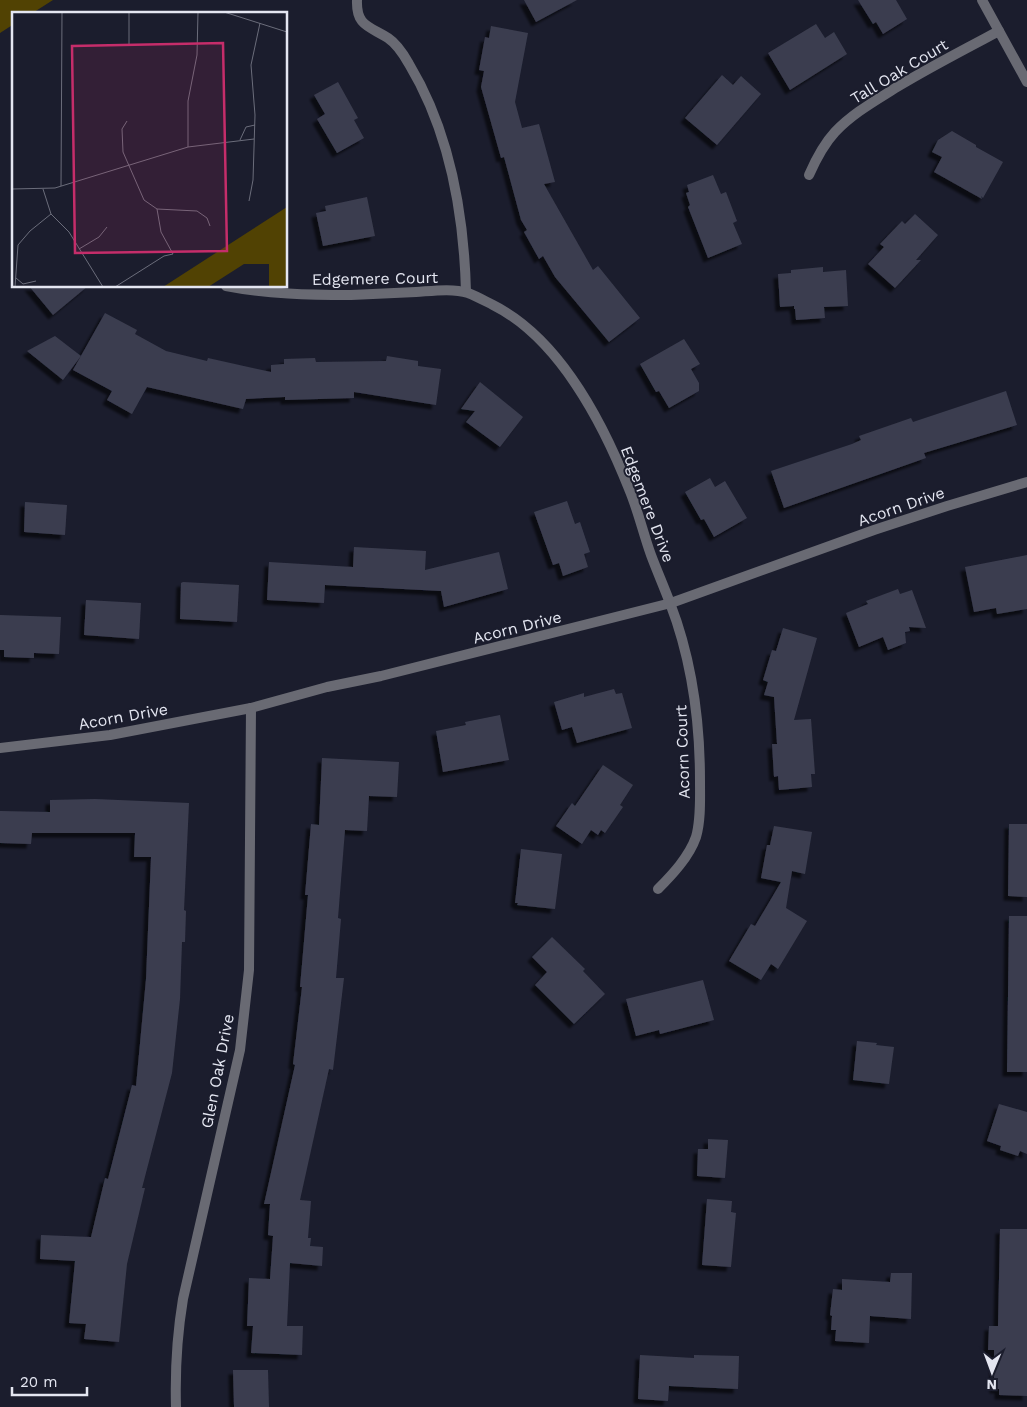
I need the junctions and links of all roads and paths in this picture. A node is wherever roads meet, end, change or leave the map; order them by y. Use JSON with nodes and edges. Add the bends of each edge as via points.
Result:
{"nodes":[{"id":1,"x":356,"y":0,"type":"edge"},
{"id":2,"x":982,"y":0,"type":"edge"},
{"id":3,"x":999,"y":31,"type":"junction"},
{"id":4,"x":1027,"y":82,"type":"edge"},
{"id":5,"x":809,"y":175,"type":"dead end"},
{"id":6,"x":236,"y":288,"type":"edge"},
{"id":7,"x":466,"y":292,"type":"junction"},
{"id":8,"x":1027,"y":482,"type":"edge"},
{"id":9,"x":671,"y":604,"type":"junction"},
{"id":10,"x":251,"y":708,"type":"junction"},
{"id":11,"x":0,"y":748,"type":"edge"},
{"id":12,"x":658,"y":889,"type":"dead end"},
{"id":13,"x":176,"y":1407,"type":"edge"}],
"edges":[{"from":1,"to":7,"type":"street","via":[[359,18],[396,45],[426,96],[455,183],[465,254]]},
{"from":2,"to":3,"type":"street"},
{"from":3,"to":4,"type":"street"},
{"from":3,"to":5,"type":"street","name":"Tall Oak Court","via":[[860,110],[826,143]]},
{"from":6,"to":7,"type":"street","name":"Edgemere Court","via":[[288,294]]},
{"from":7,"to":9,"type":"street","name":"Edgemere Drive","via":[[522,322],[539,337],[586,400],[627,482]]},
{"from":8,"to":9,"type":"street","name":"Acorn Drive","via":[[874,530]]},
{"from":9,"to":10,"type":"street","name":"Acorn Drive","via":[[381,676],[327,686]]},
{"from":9,"to":12,"type":"street","name":"Acorn Court","via":[[695,699],[700,795],[696,838],[677,871]]},
{"from":10,"to":11,"type":"street","name":"Acorn Drive","via":[[110,735]]},
{"from":10,"to":13,"type":"street","name":"Glen Oak Drive","via":[[249,960],[244,1020],[240,1050],[183,1299],[178,1330]]}]}
